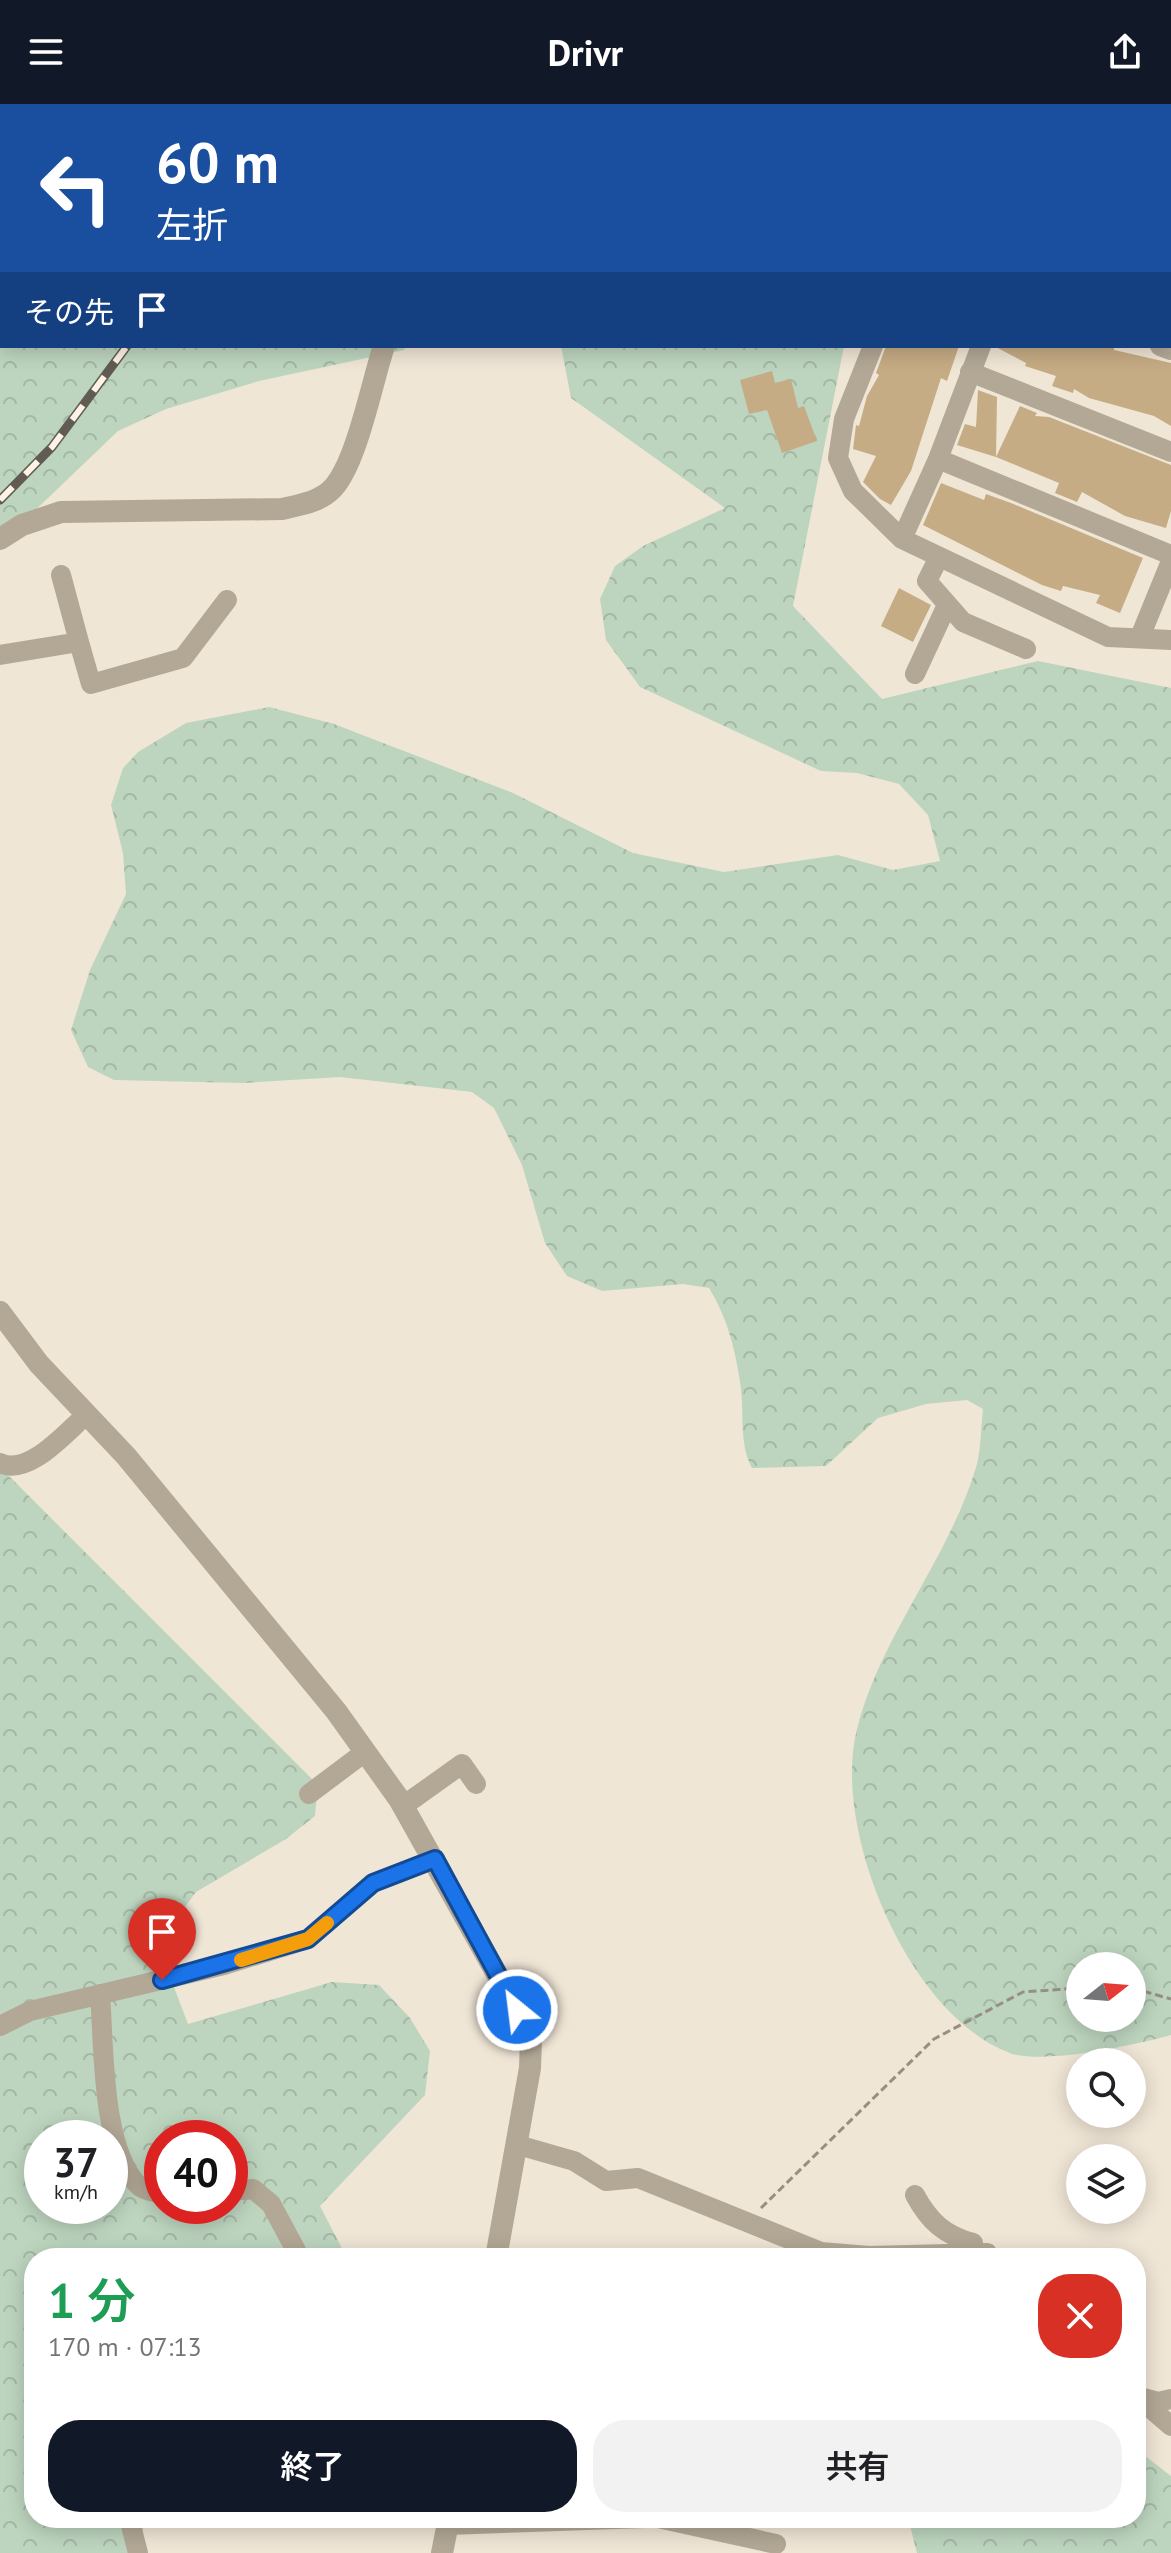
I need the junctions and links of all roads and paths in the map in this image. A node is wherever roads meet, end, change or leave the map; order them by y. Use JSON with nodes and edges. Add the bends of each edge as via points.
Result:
{"nodes":[{"id":1,"x":383,"y":348,"type":"edge"},
{"id":2,"x":872,"y":348,"type":"edge"},
{"id":3,"x":980,"y":348,"type":"edge"},
{"id":4,"x":970,"y":372,"type":"junction"},
{"id":5,"x":1171,"y":452,"type":"edge"},
{"id":6,"x":938,"y":459,"type":"junction"},
{"id":7,"x":0,"y":539,"type":"edge"},
{"id":8,"x":902,"y":539,"type":"junction"},
{"id":9,"x":939,"y":557,"type":"junction"},
{"id":10,"x":1171,"y":558,"type":"edge"},
{"id":11,"x":61,"y":575,"type":"dead end"},
{"id":12,"x":227,"y":600,"type":"dead end"},
{"id":13,"x":947,"y":605,"type":"junction"},
{"id":14,"x":1140,"y":637,"type":"junction"},
{"id":15,"x":1171,"y":640,"type":"edge"},
{"id":16,"x":79,"y":642,"type":"junction"},
{"id":17,"x":1026,"y":649,"type":"dead end"},
{"id":18,"x":0,"y":655,"type":"edge"},
{"id":19,"x":915,"y":674,"type":"dead end"},
{"id":20,"x":0,"y":1312,"type":"edge"},
{"id":21,"x":87,"y":1414,"type":"junction"},
{"id":22,"x":0,"y":1463,"type":"edge"},
{"id":23,"x":365,"y":1752,"type":"junction"},
{"id":24,"x":476,"y":1784,"type":"dead end"},
{"id":25,"x":309,"y":1794,"type":"dead end"},
{"id":26,"x":403,"y":1806,"type":"junction"},
{"id":27,"x":435,"y":1859,"type":"junction"},
{"id":28,"x":1066,"y":1989,"type":"edge"},
{"id":29,"x":1146,"y":1992,"type":"edge"},
{"id":30,"x":100,"y":1994,"type":"junction"},
{"id":31,"x":1171,"y":1999,"type":"edge"},
{"id":32,"x":0,"y":2026,"type":"edge"},
{"id":33,"x":518,"y":2145,"type":"junction"},
{"id":34,"x":144,"y":2189,"type":"edge"},
{"id":35,"x":248,"y":2189,"type":"edge"},
{"id":36,"x":915,"y":2195,"type":"dead end"},
{"id":37,"x":747,"y":2222,"type":"junction"},
{"id":38,"x":295,"y":2248,"type":"edge"},
{"id":39,"x":498,"y":2248,"type":"edge"},
{"id":40,"x":811,"y":2248,"type":"edge"},
{"id":41,"x":976,"y":2248,"type":"edge"},
{"id":42,"x":1146,"y":2399,"type":"edge"},
{"id":43,"x":1171,"y":2399,"type":"edge"},
{"id":44,"x":1146,"y":2405,"type":"edge"},
{"id":45,"x":1171,"y":2426,"type":"edge"},
{"id":46,"x":132,"y":2528,"type":"edge"},
{"id":47,"x":447,"y":2528,"type":"edge"},
{"id":48,"x":703,"y":2528,"type":"edge"},
{"id":49,"x":776,"y":2544,"type":"dead end"},
{"id":50,"x":138,"y":2553,"type":"edge"},
{"id":51,"x":442,"y":2553,"type":"edge"}],
"edges":[{"from":1,"to":7,"type":"street","via":[[348,464],[333,489],[313,502],[282,509],[61,512]]},
{"from":2,"to":8,"type":"street","via":[[844,419],[838,458],[853,491]]},
{"from":3,"to":4,"type":"street"},
{"from":4,"to":5,"type":"street"},
{"from":4,"to":6,"type":"street"},
{"from":6,"to":8,"type":"street"},
{"from":6,"to":10,"type":"street"},
{"from":8,"to":9,"type":"street"},
{"from":9,"to":13,"type":"street","via":[[927,581]]},
{"from":9,"to":14,"type":"street","via":[[1108,637]]},
{"from":10,"to":14,"type":"street"},
{"from":11,"to":16,"type":"street"},
{"from":12,"to":16,"type":"street","via":[[183,658],[91,684]]},
{"from":13,"to":17,"type":"street","via":[[963,622]]},
{"from":13,"to":19,"type":"street"},
{"from":14,"to":15,"type":"street"},
{"from":16,"to":18,"type":"street"},
{"from":20,"to":21,"type":"street","via":[[39,1364]]},
{"from":21,"to":22,"type":"street","via":[[36,1457],[22,1464]]},
{"from":21,"to":23,"type":"street"},
{"from":23,"to":25,"type":"street"},
{"from":23,"to":26,"type":"street"},
{"from":24,"to":26,"type":"street","via":[[462,1764]]},
{"from":26,"to":27,"type":"street"},
{"from":27,"to":30,"type":"street","via":[[373,1883],[308,1939]]},
{"from":27,"to":33,"type":"street","via":[[531,2039]]},
{"from":28,"to":37,"type":"path","via":[[1023,1992],[934,2039]]},
{"from":29,"to":31,"type":"path"},
{"from":30,"to":32,"type":"street","via":[[30,2011]]},
{"from":30,"to":34,"type":"street","via":[[114,2133],[125,2166]]},
{"from":33,"to":37,"type":"street","via":[[574,2161],[606,2181],[638,2178]]},
{"from":33,"to":39,"type":"street"},
{"from":35,"to":38,"type":"street","via":[[271,2204]]},
{"from":36,"to":41,"type":"street","via":[[937,2227]]},
{"from":37,"to":40,"type":"street"},
{"from":42,"to":43,"type":"street"},
{"from":44,"to":45,"type":"street"},
{"from":46,"to":50,"type":"street"},
{"from":47,"to":51,"type":"street"},
{"from":48,"to":49,"type":"street"}]}
